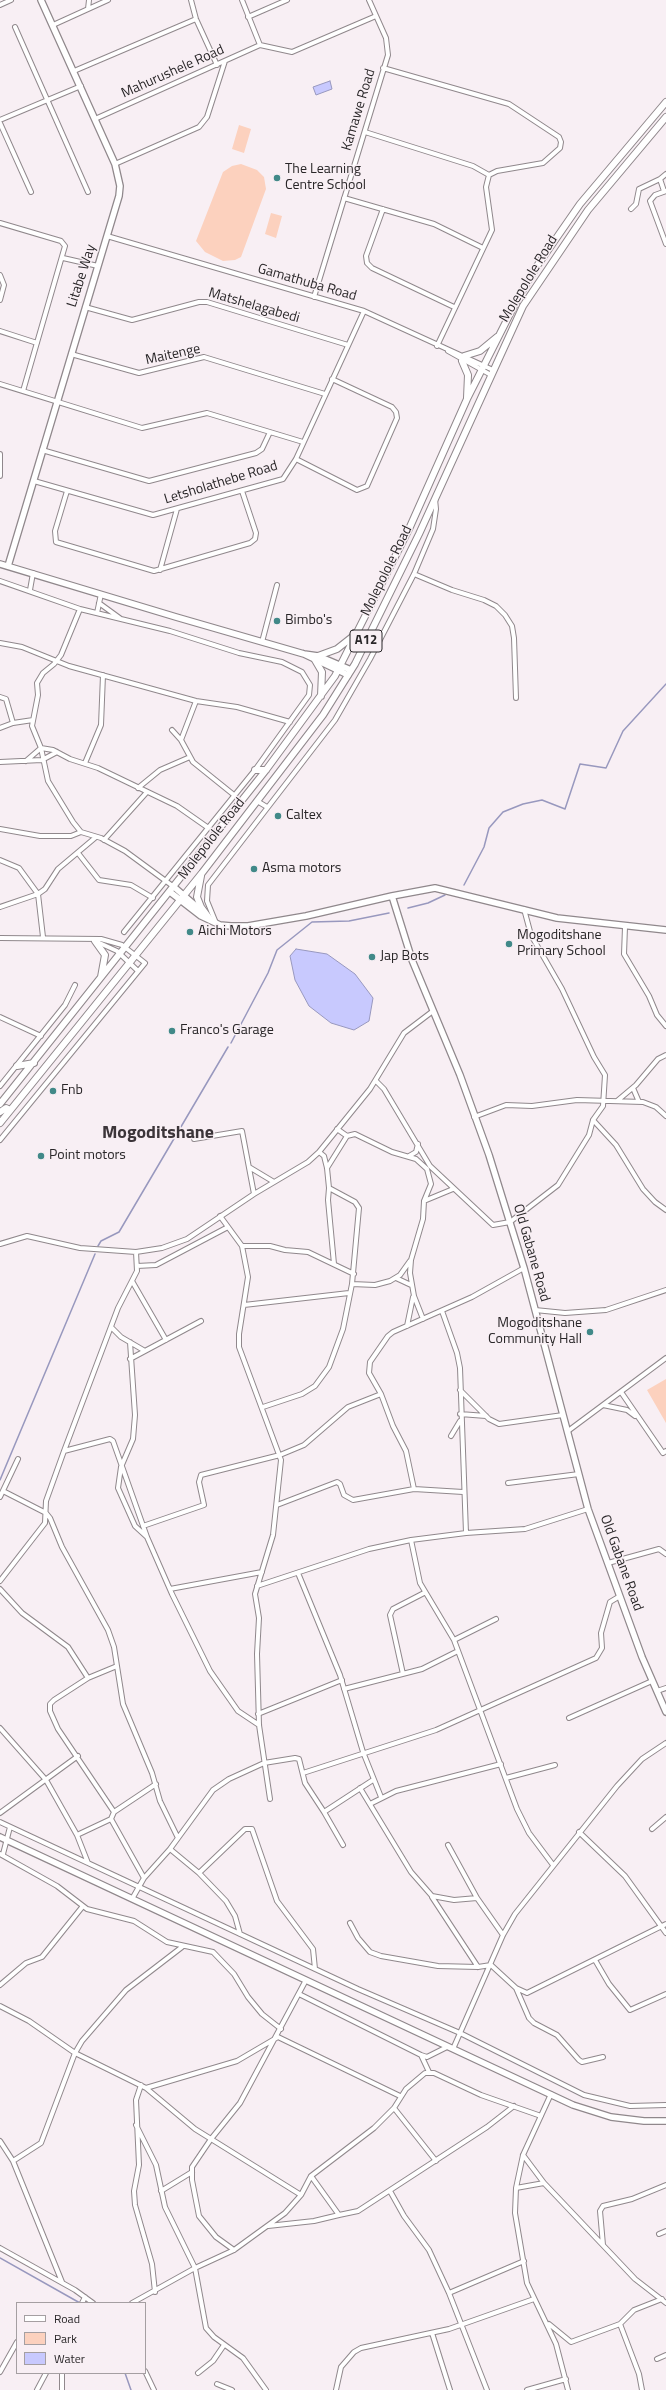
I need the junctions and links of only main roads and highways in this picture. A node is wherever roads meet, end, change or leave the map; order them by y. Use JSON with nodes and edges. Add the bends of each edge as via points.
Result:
{"nodes":[{"id":1,"x":666,"y":102,"type":"edge"},
{"id":2,"x":666,"y":117,"type":"edge"},
{"id":3,"x":499,"y":335,"type":"junction"},
{"id":4,"x":467,"y":399,"type":"junction"},
{"id":5,"x":358,"y":632,"type":"junction"},
{"id":6,"x":321,"y":697,"type":"junction"},
{"id":7,"x":254,"y":770,"type":"road end"},
{"id":8,"x":266,"y":770,"type":"junction"},
{"id":9,"x":202,"y":873,"type":"junction"},
{"id":10,"x":212,"y":921,"type":"road end"},
{"id":11,"x":95,"y":941,"type":"road end"},
{"id":12,"x":100,"y":980,"type":"junction"},
{"id":13,"x":34,"y":1063,"type":"junction"},
{"id":14,"x":17,"y":1066,"type":"road end"},
{"id":15,"x":0,"y":1104,"type":"edge"},
{"id":16,"x":10,"y":1110,"type":"junction"},
{"id":17,"x":0,"y":1112,"type":"edge"},
{"id":18,"x":0,"y":1123,"type":"edge"}],
"edges":[{"from":1,"to":3,"type":"main road","name":"Molepolole Road","number":"A12","via":[[562,228],[537,266]]},
{"from":2,"to":9,"type":"main road","name":"Molepolole Road","number":"A12","via":[[588,210],[523,306],[435,499],[350,673],[300,748]]},
{"from":3,"to":4,"type":"main road","name":"Molepolole Road","number":"A12"},
{"from":3,"to":4,"type":"main road","via":[[480,351],[463,358],[468,376]]},
{"from":4,"to":5,"type":"main road","name":"Molepolole Road","number":"A12"},
{"from":5,"to":6,"type":"main road","name":"Molepolole Road","number":"A12","via":[[340,668]]},
{"from":5,"to":6,"type":"main road","via":[[343,646],[316,658],[322,672]]},
{"from":6,"to":8,"type":"main road","name":"Molepolole Road","number":"A12"},
{"from":7,"to":8,"type":"main road"},
{"from":8,"to":12,"type":"main road","name":"Molepolole Road","number":"A12"},
{"from":9,"to":10,"type":"main road","via":[[198,896]]},
{"from":9,"to":16,"type":"main road","name":"Molepolole Road","number":"A12"},
{"from":11,"to":12,"type":"main road","via":[[105,956]]},
{"from":12,"to":13,"type":"main road","name":"Molepolole Road","number":"A12"},
{"from":13,"to":14,"type":"main road"},
{"from":13,"to":15,"type":"main road","name":"Molepolole Road","number":"A12"},
{"from":16,"to":17,"type":"main road","via":[[6,1108]]},
{"from":16,"to":18,"type":"main road","name":"Molepolole Road","number":"A12"}]}
